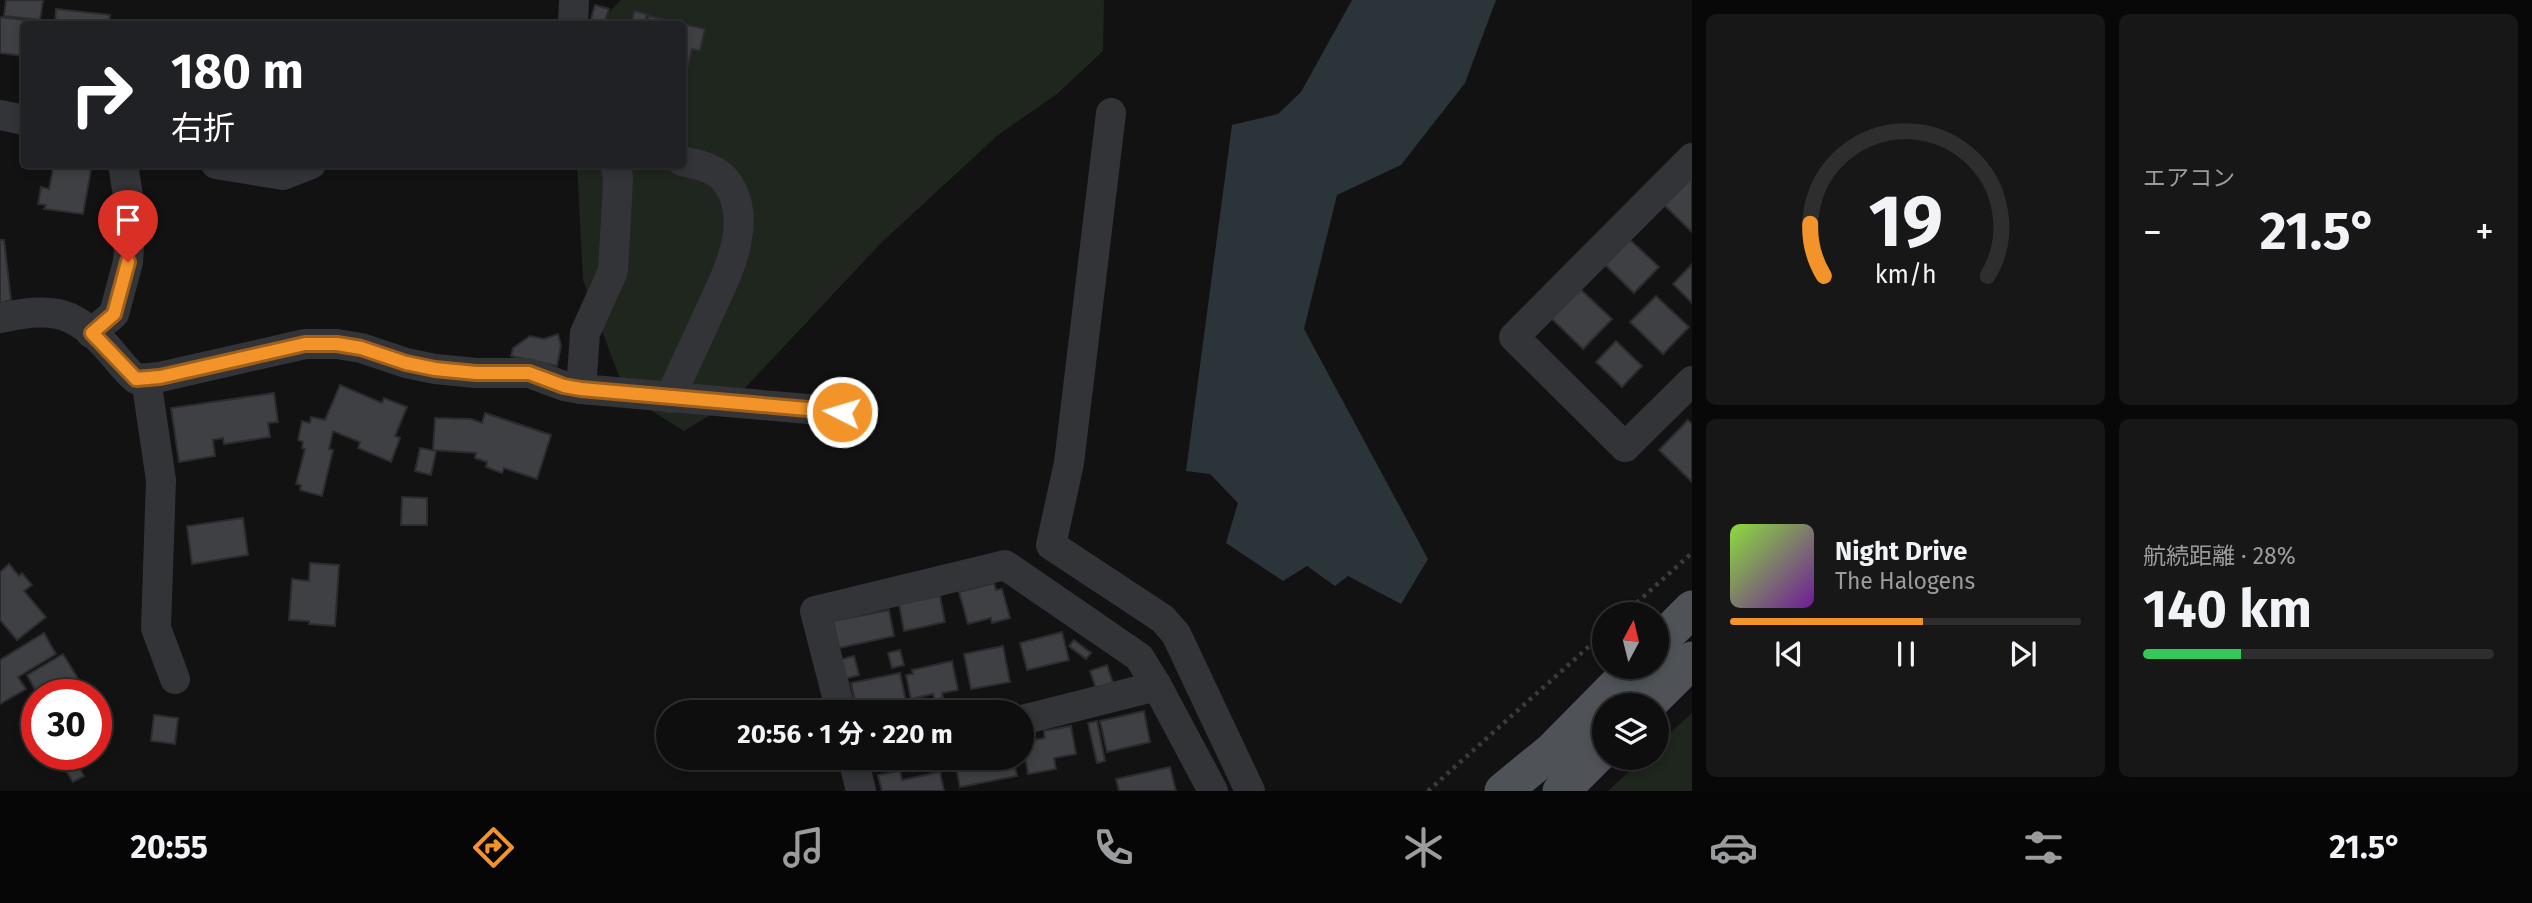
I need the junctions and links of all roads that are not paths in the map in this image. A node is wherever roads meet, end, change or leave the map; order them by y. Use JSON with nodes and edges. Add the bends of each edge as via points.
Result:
{"nodes":[{"id":1,"x":573,"y":0,"type":"edge"},
{"id":2,"x":573,"y":21,"type":"edge"},
{"id":3,"x":1111,"y":113,"type":"dead end"},
{"id":4,"x":0,"y":115,"type":"edge"},
{"id":5,"x":21,"y":119,"type":"edge"},
{"id":6,"x":1692,"y":158,"type":"edge"},
{"id":7,"x":686,"y":162,"type":"edge"},
{"id":8,"x":123,"y":168,"type":"edge"},
{"id":9,"x":241,"y":168,"type":"edge"},
{"id":10,"x":306,"y":168,"type":"edge"},
{"id":11,"x":616,"y":168,"type":"edge"},
{"id":12,"x":0,"y":318,"type":"edge"},
{"id":13,"x":92,"y":333,"type":"junction"},
{"id":14,"x":146,"y":379,"type":"junction"},
{"id":15,"x":1692,"y":381,"type":"edge"},
{"id":16,"x":581,"y":389,"type":"junction"},
{"id":17,"x":670,"y":398,"type":"junction"},
{"id":18,"x":842,"y":412,"type":"dead end"},
{"id":19,"x":1692,"y":609,"type":"edge"},
{"id":20,"x":1670,"y":632,"type":"edge"},
{"id":21,"x":1692,"y":660,"type":"edge"},
{"id":22,"x":175,"y":678,"type":"dead end"},
{"id":23,"x":1623,"y":679,"type":"edge"},
{"id":24,"x":1157,"y":686,"type":"junction"},
{"id":25,"x":1659,"y":693,"type":"edge"},
{"id":26,"x":838,"y":700,"type":"edge"},
{"id":27,"x":1034,"y":717,"type":"edge"},
{"id":28,"x":1592,"y":760,"type":"edge"},
{"id":29,"x":860,"y":770,"type":"edge"},
{"id":30,"x":861,"y":791,"type":"edge"},
{"id":31,"x":1213,"y":791,"type":"edge"},
{"id":32,"x":1250,"y":791,"type":"edge"},
{"id":33,"x":1503,"y":791,"type":"edge"},
{"id":34,"x":1561,"y":791,"type":"edge"}],
"edges":[{"from":1,"to":2,"type":"street"},
{"from":3,"to":32,"type":"street","via":[[1069,463],[1051,545],[1163,619],[1176,634]]},
{"from":4,"to":5,"type":"street"},
{"from":6,"to":15,"type":"street","via":[[1514,337],[1625,447]]},
{"from":7,"to":17,"type":"street","via":[[724,179],[735,197],[738,229],[722,283]]},
{"from":8,"to":13,"type":"street","via":[[131,215],[128,262],[114,314]]},
{"from":9,"to":10,"type":"street","via":[[284,175]]},
{"from":11,"to":16,"type":"street","via":[[612,271],[585,333]]},
{"from":12,"to":13,"type":"street","via":[[48,311]]},
{"from":13,"to":14,"type":"street","via":[[136,379]]},
{"from":14,"to":16,"type":"street","via":[[305,344],[337,344],[435,369],[529,373]]},
{"from":14,"to":22,"type":"street","via":[[161,480],[156,628]]},
{"from":16,"to":17,"type":"street"},
{"from":17,"to":18,"type":"street"},
{"from":19,"to":20,"type":"main road"},
{"from":21,"to":25,"type":"main road"},
{"from":23,"to":33,"type":"main road","via":[[1552,751]]},
{"from":24,"to":26,"type":"street","via":[[1139,657],[1005,565],[815,611]]},
{"from":24,"to":27,"type":"street"},
{"from":24,"to":31,"type":"street"},
{"from":28,"to":34,"type":"main road"},
{"from":29,"to":30,"type":"street"}]}
